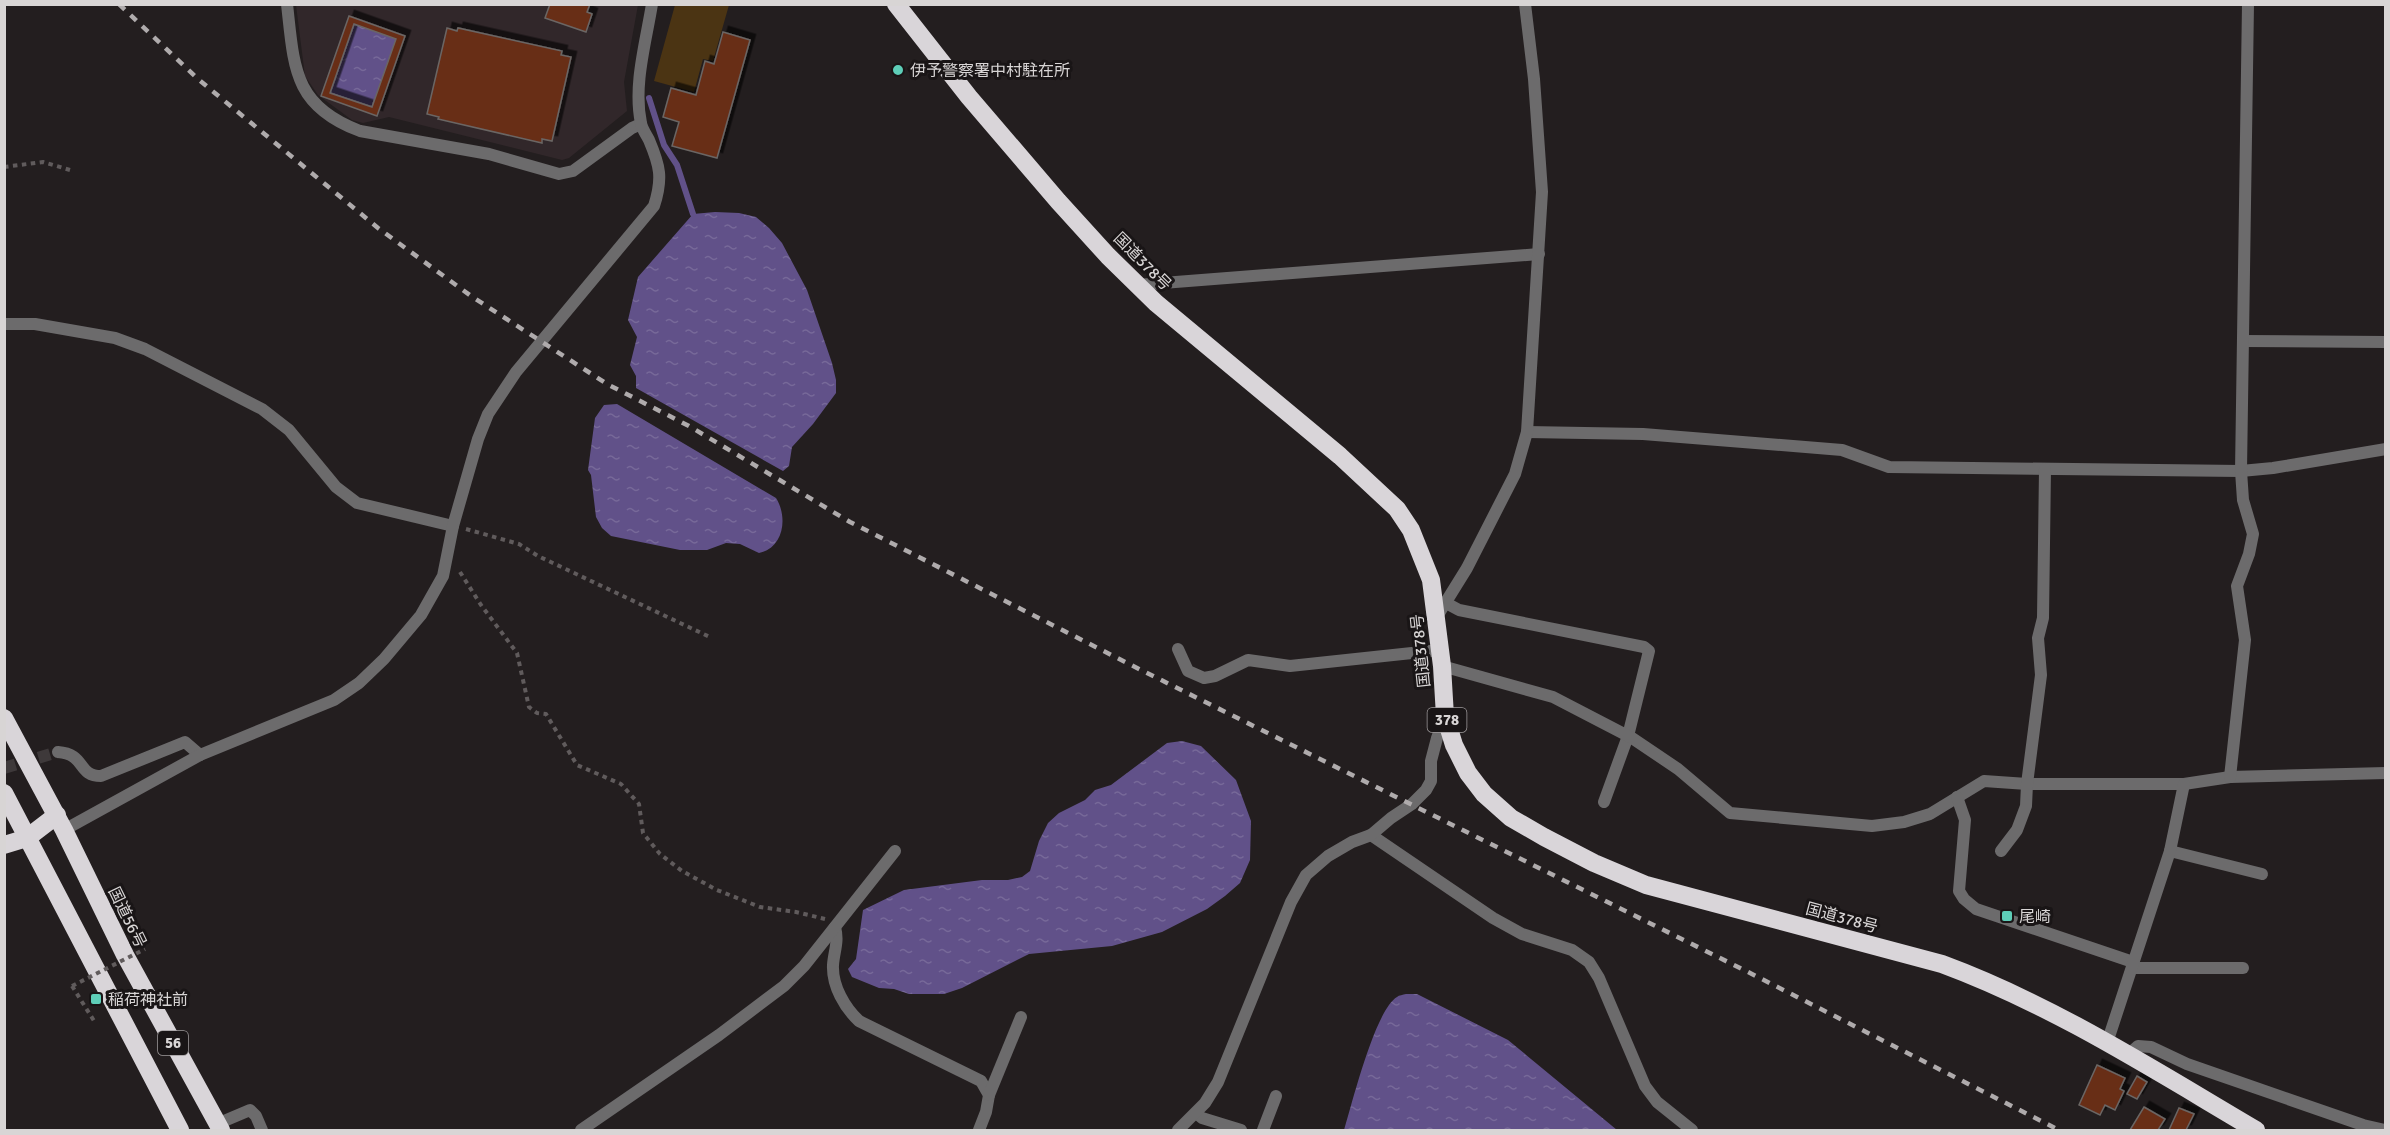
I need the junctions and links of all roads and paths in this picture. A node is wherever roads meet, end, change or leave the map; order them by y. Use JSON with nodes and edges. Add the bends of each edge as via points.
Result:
{"nodes":[{"id":1,"x":286,"y":4,"type":"edge"},
{"id":2,"x":652,"y":4,"type":"edge"},
{"id":3,"x":896,"y":4,"type":"edge"},
{"id":4,"x":1525,"y":4,"type":"edge"},
{"id":5,"x":2248,"y":4,"type":"edge"},
{"id":6,"x":641,"y":124,"type":"junction"},
{"id":7,"x":4,"y":166,"type":"edge"},
{"id":8,"x":70,"y":170,"type":"dead end"},
{"id":9,"x":1539,"y":254,"type":"junction"},
{"id":10,"x":1137,"y":285,"type":"junction"},
{"id":11,"x":4,"y":324,"type":"edge"},
{"id":12,"x":2243,"y":341,"type":"junction"},
{"id":13,"x":2385,"y":342,"type":"edge"},
{"id":14,"x":1527,"y":432,"type":"junction"},
{"id":15,"x":2385,"y":449,"type":"edge"},
{"id":16,"x":2045,"y":469,"type":"junction"},
{"id":17,"x":2241,"y":471,"type":"junction"},
{"id":18,"x":453,"y":526,"type":"junction"},
{"id":19,"x":447,"y":552,"type":"junction"},
{"id":20,"x":1441,"y":610,"type":"junction"},
{"id":21,"x":712,"y":638,"type":"dead end"},
{"id":22,"x":1178,"y":649,"type":"dead end"},
{"id":23,"x":1441,"y":658,"type":"junction"},
{"id":24,"x":1445,"y":716,"type":"junction"},
{"id":25,"x":4,"y":718,"type":"edge"},
{"id":26,"x":1628,"y":736,"type":"junction"},
{"id":27,"x":58,"y":752,"type":"dead end"},
{"id":28,"x":200,"y":755,"type":"junction"},
{"id":29,"x":2385,"y":773,"type":"edge"},
{"id":30,"x":2230,"y":777,"type":"junction"},
{"id":31,"x":2027,"y":784,"type":"junction"},
{"id":32,"x":2184,"y":784,"type":"junction"},
{"id":33,"x":4,"y":793,"type":"edge"},
{"id":34,"x":1957,"y":797,"type":"junction"},
{"id":35,"x":1604,"y":802,"type":"dead end"},
{"id":36,"x":11,"y":821,"type":"edge"},
{"id":37,"x":61,"y":823,"type":"junction"},
{"id":38,"x":1371,"y":835,"type":"junction"},
{"id":39,"x":27,"y":838,"type":"junction"},
{"id":40,"x":4,"y":845,"type":"edge"},
{"id":41,"x":895,"y":851,"type":"dead end"},
{"id":42,"x":2001,"y":851,"type":"dead end"},
{"id":43,"x":2170,"y":851,"type":"junction"},
{"id":44,"x":2262,"y":874,"type":"dead end"},
{"id":45,"x":834,"y":927,"type":"junction"},
{"id":46,"x":145,"y":949,"type":"dead end"},
{"id":47,"x":2132,"y":965,"type":"junction"},
{"id":48,"x":2243,"y":968,"type":"dead end"},
{"id":49,"x":1021,"y":1017,"type":"dead end"},
{"id":50,"x":96,"y":1024,"type":"dead end"},
{"id":51,"x":2107,"y":1042,"type":"junction"},
{"id":52,"x":2128,"y":1054,"type":"junction"},
{"id":53,"x":988,"y":1095,"type":"junction"},
{"id":54,"x":1276,"y":1096,"type":"dead end"},
{"id":55,"x":1199,"y":1120,"type":"edge"},
{"id":56,"x":219,"y":1127,"type":"edge"},
{"id":57,"x":180,"y":1131,"type":"edge"},
{"id":58,"x":262,"y":1131,"type":"edge"},
{"id":59,"x":581,"y":1131,"type":"edge"},
{"id":60,"x":979,"y":1131,"type":"edge"},
{"id":61,"x":1178,"y":1131,"type":"edge"},
{"id":62,"x":1241,"y":1131,"type":"edge"},
{"id":63,"x":1263,"y":1131,"type":"edge"},
{"id":64,"x":1692,"y":1131,"type":"edge"},
{"id":65,"x":2256,"y":1131,"type":"edge"},
{"id":66,"x":2385,"y":1131,"type":"edge"}],
"edges":[{"from":1,"to":6,"type":"street","via":[[294,68],[303,89],[321,108],[360,131],[489,154],[560,174],[573,171]]},
{"from":2,"to":6,"type":"street","via":[[642,64]]},
{"from":3,"to":10,"type":"highway","name":"国道378号","number":"378","via":[[1058,201]]},
{"from":4,"to":9,"type":"street","via":[[1540,145]]},
{"from":5,"to":12,"type":"street"},
{"from":6,"to":18,"type":"street","via":[[661,173],[654,206],[501,393],[478,439]]},
{"from":7,"to":8,"type":"path","via":[[43,162]]},
{"from":9,"to":10,"type":"street"},
{"from":9,"to":14,"type":"street"},
{"from":10,"to":20,"type":"highway","name":"国道378号","number":"378","via":[[1397,509],[1411,530]]},
{"from":11,"to":18,"type":"street","via":[[35,324],[104,336],[145,349],[275,418],[336,487],[357,503]]},
{"from":12,"to":13,"type":"street"},
{"from":12,"to":17,"type":"street"},
{"from":14,"to":16,"type":"street","via":[[1643,434],[1842,450],[1889,467]]},
{"from":14,"to":20,"type":"street","via":[[1515,474]]},
{"from":15,"to":17,"type":"street"},
{"from":16,"to":17,"type":"street"},
{"from":16,"to":31,"type":"street","via":[[2043,618],[2038,638],[2041,675]]},
{"from":17,"to":30,"type":"street","via":[[2242,500],[2253,534],[2237,586],[2246,640]]},
{"from":18,"to":19,"type":"street"},
{"from":18,"to":21,"type":"path","via":[[519,544]]},
{"from":19,"to":28,"type":"street","via":[[443,576],[421,615],[359,683],[334,700]]},
{"from":19,"to":45,"type":"path","via":[[517,653],[529,707],[546,714],[577,765],[621,784],[639,804],[644,833],[660,854],[717,890],[759,907],[819,916]]},
{"from":20,"to":23,"type":"highway","name":"国道378号","number":"378"},
{"from":20,"to":26,"type":"street","via":[[1459,610],[1644,647],[1649,651]]},
{"from":22,"to":23,"type":"street","via":[[1188,671],[1204,678],[1248,660],[1290,666]]},
{"from":23,"to":24,"type":"highway","name":"国道378号","number":"378"},
{"from":23,"to":26,"type":"street","via":[[1553,697]]},
{"from":24,"to":38,"type":"street","via":[[1426,790]]},
{"from":24,"to":51,"type":"highway","name":"国道378号","number":"378","via":[[1463,764],[1484,794],[1511,818],[1594,863],[1646,885],[1942,964],[2019,995]]},
{"from":25,"to":37,"type":"highway","name":"国道56号","number":"56"},
{"from":26,"to":34,"type":"street","via":[[1678,769],[1730,813],[1872,826],[1930,814]]},
{"from":26,"to":35,"type":"street"},
{"from":27,"to":28,"type":"street","via":[[78,758],[91,776],[101,776],[185,742]]},
{"from":28,"to":37,"type":"street"},
{"from":29,"to":30,"type":"street"},
{"from":30,"to":32,"type":"street"},
{"from":31,"to":32,"type":"street"},
{"from":31,"to":34,"type":"street","via":[[1984,781]]},
{"from":31,"to":42,"type":"street","via":[[2023,816]]},
{"from":32,"to":43,"type":"street"},
{"from":33,"to":36,"type":"highway","number":"56"},
{"from":34,"to":47,"type":"street","via":[[1965,820],[1959,891],[1964,899],[1976,909]]},
{"from":36,"to":37,"type":"highway"},
{"from":36,"to":39,"type":"highway","number":"56"},
{"from":37,"to":39,"type":"highway"},
{"from":37,"to":56,"type":"highway","name":"国道56号","number":"56","via":[[125,955]]},
{"from":38,"to":55,"type":"street","via":[[1328,856],[1306,875]]},
{"from":38,"to":64,"type":"street","via":[[1493,918],[1522,934],[1572,950],[1589,962],[1645,1086],[1657,1102]]},
{"from":39,"to":40,"type":"highway"},
{"from":39,"to":57,"type":"highway","number":"56"},
{"from":41,"to":45,"type":"street"},
{"from":43,"to":44,"type":"street"},
{"from":43,"to":47,"type":"street"},
{"from":45,"to":53,"type":"street","via":[[834,972],[846,1009],[859,1021],[981,1081]]},
{"from":45,"to":59,"type":"street","via":[[784,987]]},
{"from":46,"to":50,"type":"path","bridge":true,"via":[[72,986]]},
{"from":47,"to":48,"type":"street"},
{"from":47,"to":51,"type":"street"},
{"from":49,"to":53,"type":"street"},
{"from":51,"to":52,"type":"highway","name":"国道378号","number":"378"},
{"from":52,"to":65,"type":"highway","name":"国道378号","number":"378"},
{"from":52,"to":66,"type":"street","via":[[2138,1046],[2151,1047],[2187,1065]]},
{"from":53,"to":60,"type":"street"},
{"from":54,"to":63,"type":"street"},
{"from":55,"to":61,"type":"street"},
{"from":55,"to":62,"type":"street"},
{"from":56,"to":58,"type":"street","via":[[250,1110]]}]}
